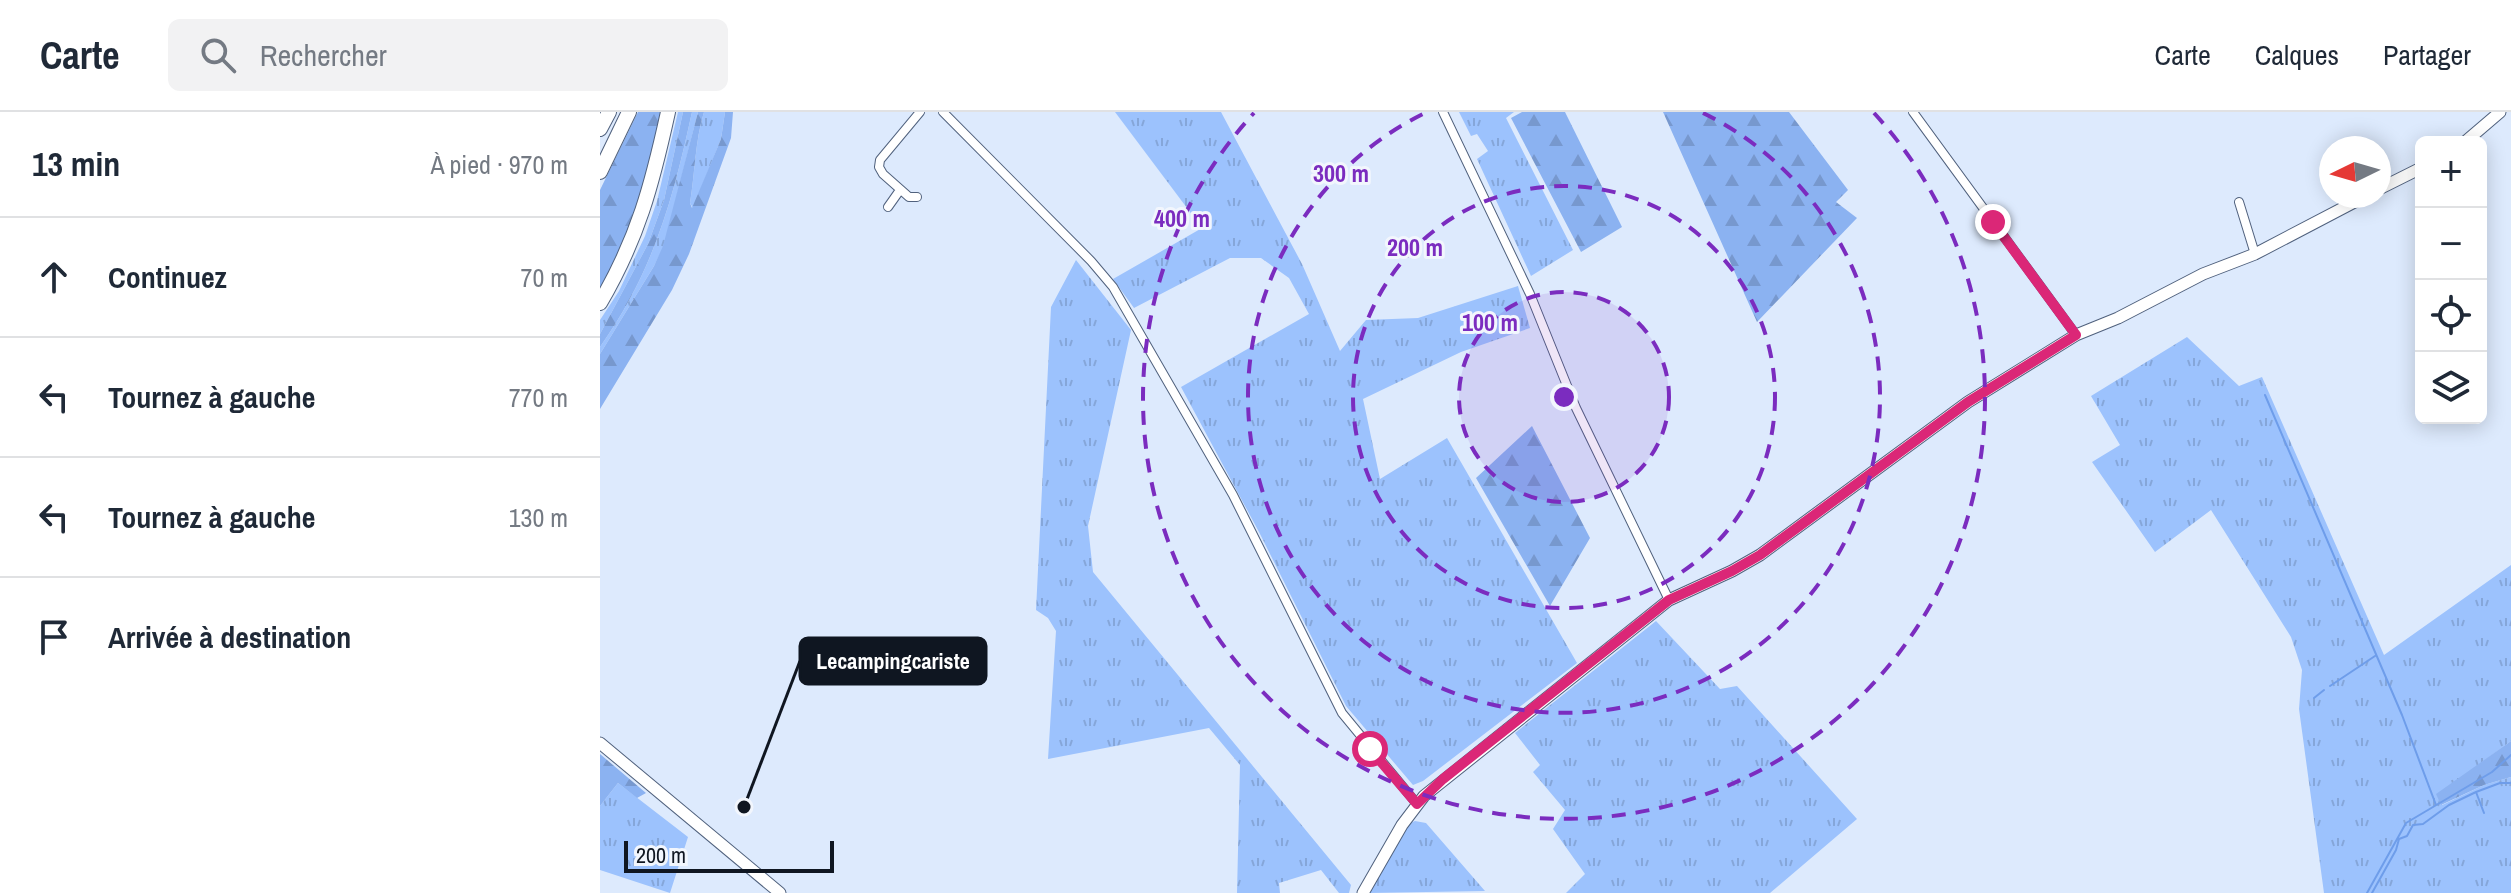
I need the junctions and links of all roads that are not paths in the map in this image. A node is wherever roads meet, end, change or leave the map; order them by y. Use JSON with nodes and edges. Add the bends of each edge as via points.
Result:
{"nodes":[{"id":1,"x":609,"y":112,"type":"edge"},
{"id":2,"x":629,"y":112,"type":"edge"},
{"id":3,"x":668,"y":112,"type":"edge"},
{"id":4,"x":920,"y":112,"type":"edge"},
{"id":5,"x":943,"y":112,"type":"edge"},
{"id":6,"x":1443,"y":112,"type":"edge"},
{"id":7,"x":1913,"y":112,"type":"edge"},
{"id":8,"x":2500,"y":112,"type":"edge"},
{"id":9,"x":600,"y":129,"type":"edge"},
{"id":10,"x":2472,"y":136,"type":"edge"},
{"id":11,"x":2415,"y":171,"type":"edge"},
{"id":12,"x":600,"y":172,"type":"edge"},
{"id":13,"x":2391,"y":183,"type":"edge"},
{"id":14,"x":900,"y":190,"type":"junction"},
{"id":15,"x":917,"y":197,"type":"dead end"},
{"id":16,"x":2239,"y":202,"type":"dead end"},
{"id":17,"x":888,"y":207,"type":"dead end"},
{"id":18,"x":2343,"y":208,"type":"edge"},
{"id":19,"x":2255,"y":254,"type":"junction"},
{"id":20,"x":600,"y":303,"type":"edge"},
{"id":21,"x":2076,"y":335,"type":"junction"},
{"id":22,"x":1669,"y":600,"type":"junction"},
{"id":23,"x":600,"y":743,"type":"edge"},
{"id":24,"x":1417,"y":804,"type":"junction"},
{"id":25,"x":780,"y":893,"type":"edge"},
{"id":26,"x":1363,"y":893,"type":"edge"}],
"edges":[{"from":1,"to":9,"type":"highway"},
{"from":2,"to":12,"type":"highway"},
{"from":3,"to":20,"type":"highway","via":[[641,219]]},
{"from":4,"to":14,"type":"street","via":[[879,163],[880,171]]},
{"from":5,"to":24,"type":"street","via":[[1113,287],[1233,495],[1342,713]]},
{"from":6,"to":22,"type":"street"},
{"from":7,"to":21,"type":"street"},
{"from":8,"to":10,"type":"street"},
{"from":11,"to":13,"type":"street"},
{"from":14,"to":15,"type":"street"},
{"from":14,"to":17,"type":"street"},
{"from":16,"to":19,"type":"street"},
{"from":18,"to":19,"type":"street"},
{"from":19,"to":21,"type":"street"},
{"from":21,"to":22,"type":"street","via":[[1968,402],[1760,555]]},
{"from":22,"to":24,"type":"street"},
{"from":23,"to":25,"type":"street"},
{"from":24,"to":26,"type":"street"}]}
